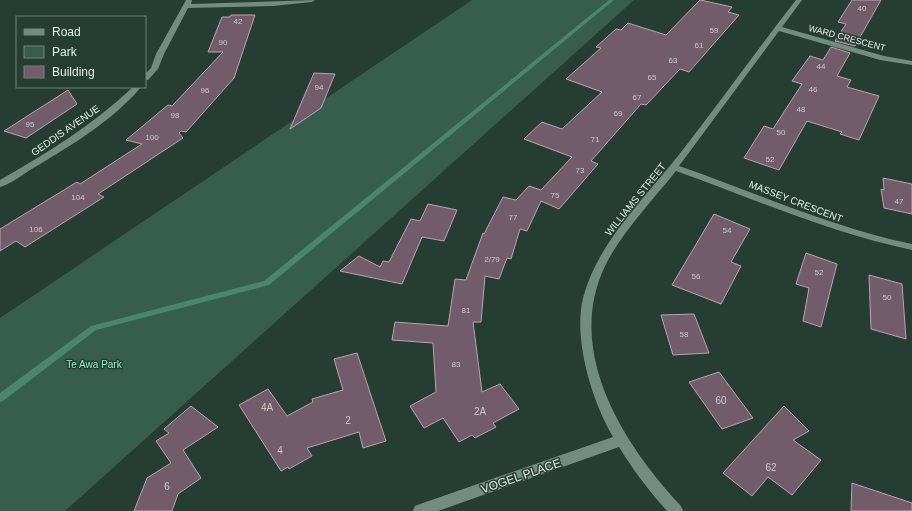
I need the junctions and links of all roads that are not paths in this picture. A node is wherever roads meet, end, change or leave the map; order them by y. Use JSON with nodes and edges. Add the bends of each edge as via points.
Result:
{"nodes":[{"id":1,"x":312,"y":0,"type":"edge"},
{"id":2,"x":800,"y":0,"type":"edge"},
{"id":3,"x":188,"y":3,"type":"edge"},
{"id":4,"x":777,"y":28,"type":"junction"},
{"id":5,"x":912,"y":63,"type":"edge"},
{"id":6,"x":146,"y":77,"type":"edge"},
{"id":7,"x":136,"y":88,"type":"edge"},
{"id":8,"x":674,"y":167,"type":"junction"},
{"id":9,"x":0,"y":184,"type":"edge"},
{"id":10,"x":912,"y":247,"type":"edge"},
{"id":11,"x":622,"y":440,"type":"junction"},
{"id":12,"x":420,"y":511,"type":"edge"},
{"id":13,"x":676,"y":511,"type":"edge"}],
"edges":[{"from":1,"to":3,"type":"street","via":[[273,4]]},
{"from":2,"to":4,"type":"street","name":"WILLIAMS STREET"},
{"from":3,"to":6,"type":"street","via":[[154,69]]},
{"from":4,"to":5,"type":"street","name":"WARD CRESCENT","via":[[883,58]]},
{"from":4,"to":8,"type":"street","name":"WILLIAMS STREET"},
{"from":7,"to":9,"type":"street","name":"GEDDIS AVENUE","via":[[103,119],[65,146]]},
{"from":8,"to":10,"type":"street","name":"MASSEY CRESCENT","via":[[839,229]]},
{"from":8,"to":11,"type":"street","name":"WILLIAMS STREET","via":[[610,247],[598,269],[586,308],[585,334],[595,382]]},
{"from":11,"to":12,"type":"street","name":"VOGEL PLACE"},
{"from":11,"to":13,"type":"street","name":"WILLIAMS STREET","via":[[656,491]]}]}
